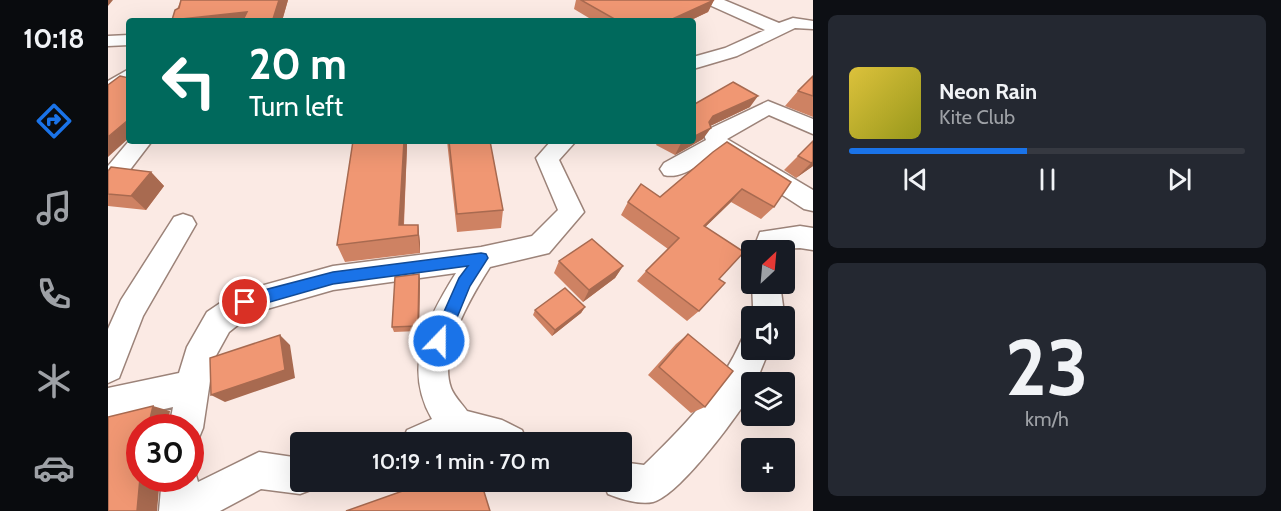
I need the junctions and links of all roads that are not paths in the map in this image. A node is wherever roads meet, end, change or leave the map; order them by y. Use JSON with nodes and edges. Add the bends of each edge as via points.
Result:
{"nodes":[{"id":1,"x":711,"y":0,"type":"edge"},
{"id":2,"x":812,"y":23,"type":"edge"},
{"id":3,"x":778,"y":29,"type":"junction"},
{"id":4,"x":126,"y":40,"type":"edge"},
{"id":5,"x":108,"y":41,"type":"edge"},
{"id":6,"x":696,"y":62,"type":"edge"},
{"id":7,"x":126,"y":77,"type":"edge"},
{"id":8,"x":108,"y":90,"type":"edge"},
{"id":9,"x":813,"y":127,"type":"edge"},
{"id":10,"x":718,"y":143,"type":"junction"},
{"id":11,"x":139,"y":144,"type":"edge"},
{"id":12,"x":562,"y":144,"type":"edge"},
{"id":13,"x":672,"y":169,"type":"dead end"},
{"id":14,"x":108,"y":182,"type":"edge"},
{"id":15,"x":813,"y":202,"type":"edge"},
{"id":16,"x":183,"y":224,"type":"dead end"},
{"id":17,"x":813,"y":239,"type":"edge"},
{"id":18,"x":769,"y":240,"type":"edge"},
{"id":19,"x":481,"y":258,"type":"junction"},
{"id":20,"x":750,"y":360,"type":"edge"},
{"id":21,"x":108,"y":367,"type":"edge"},
{"id":22,"x":193,"y":386,"type":"junction"},
{"id":23,"x":108,"y":405,"type":"edge"},
{"id":24,"x":188,"y":414,"type":"edge"},
{"id":25,"x":456,"y":426,"type":"junction"},
{"id":26,"x":442,"y":432,"type":"edge"},
{"id":27,"x":479,"y":432,"type":"edge"},
{"id":28,"x":290,"y":475,"type":"edge"},
{"id":29,"x":632,"y":482,"type":"edge"},
{"id":30,"x":180,"y":492,"type":"edge"},
{"id":31,"x":180,"y":511,"type":"edge"}],
"edges":[{"from":1,"to":3,"type":"street"},
{"from":2,"to":3,"type":"street","via":[[793,23]]},
{"from":3,"to":6,"type":"street","via":[[731,52]]},
{"from":4,"to":5,"type":"street"},
{"from":7,"to":8,"type":"street"},
{"from":9,"to":10,"type":"street","via":[[768,107],[715,135]]},
{"from":10,"to":13,"type":"street"},
{"from":10,"to":15,"type":"street"},
{"from":11,"to":14,"type":"street"},
{"from":12,"to":19,"type":"street","via":[[548,158],[571,212],[540,245]]},
{"from":16,"to":21,"type":"street","via":[[131,310]]},
{"from":17,"to":18,"type":"street"},
{"from":19,"to":22,"type":"street","via":[[333,278],[245,302],[218,322],[198,358]]},
{"from":19,"to":25,"type":"street","via":[[464,283],[432,360],[435,390]]},
{"from":20,"to":29,"type":"street","via":[[745,374],[701,435],[651,484]]},
{"from":22,"to":23,"type":"street"},
{"from":22,"to":24,"type":"street"},
{"from":25,"to":26,"type":"street"},
{"from":25,"to":27,"type":"street"},
{"from":28,"to":31,"type":"street","via":[[259,471]]},
{"from":30,"to":31,"type":"street"}]}
